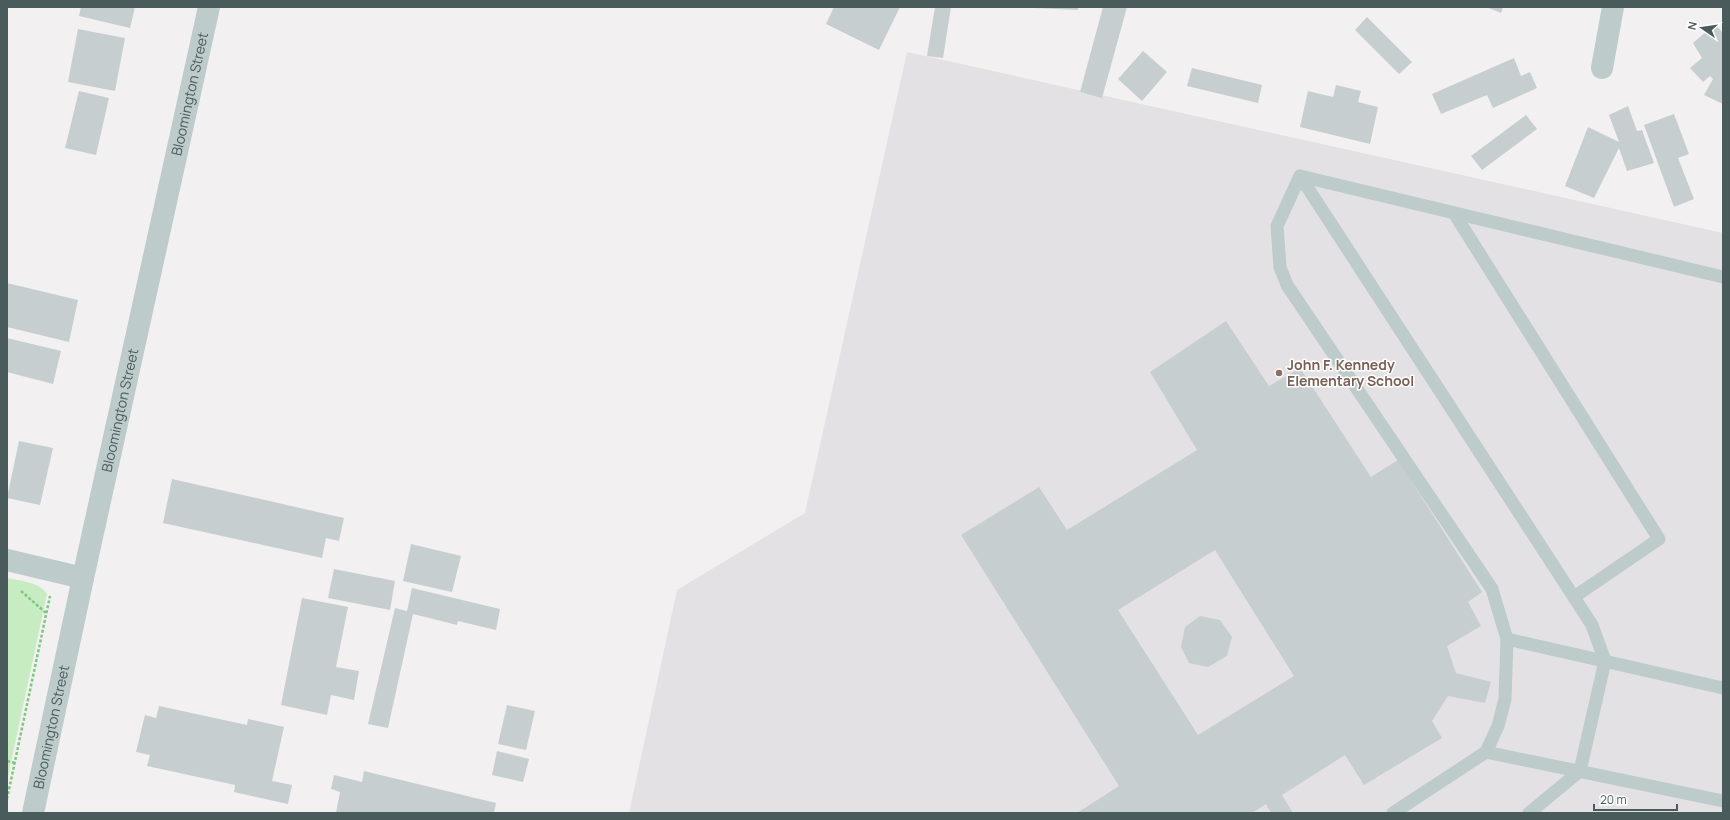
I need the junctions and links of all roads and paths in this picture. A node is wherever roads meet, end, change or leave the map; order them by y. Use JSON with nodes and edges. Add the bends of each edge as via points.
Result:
{"nodes":[{"id":1,"x":209,"y":7,"type":"edge"},
{"id":2,"x":1613,"y":7,"type":"edge"},
{"id":3,"x":1602,"y":68,"type":"dead end"},
{"id":4,"x":1300,"y":176,"type":"junction"},
{"id":5,"x":1454,"y":212,"type":"junction"},
{"id":6,"x":1723,"y":277,"type":"edge"},
{"id":7,"x":7,"y":560,"type":"edge"},
{"id":8,"x":83,"y":578,"type":"junction"},
{"id":9,"x":17,"y":587,"type":"dead end"},
{"id":10,"x":50,"y":595,"type":"dead end"},
{"id":11,"x":1574,"y":596,"type":"junction"},
{"id":12,"x":46,"y":613,"type":"junction"},
{"id":13,"x":1508,"y":639,"type":"junction"},
{"id":14,"x":1605,"y":661,"type":"junction"},
{"id":15,"x":1723,"y":688,"type":"edge"},
{"id":16,"x":1486,"y":752,"type":"junction"},
{"id":17,"x":7,"y":761,"type":"edge"},
{"id":18,"x":15,"y":763,"type":"junction"},
{"id":19,"x":1580,"y":771,"type":"junction"},
{"id":20,"x":7,"y":800,"type":"edge"},
{"id":21,"x":1723,"y":801,"type":"edge"},
{"id":22,"x":33,"y":813,"type":"edge"},
{"id":23,"x":1393,"y":813,"type":"edge"},
{"id":24,"x":1529,"y":813,"type":"edge"}],
"edges":[{"from":1,"to":8,"type":"street","name":"Bloomington Street"},
{"from":2,"to":3,"type":"street"},
{"from":4,"to":5,"type":"lane"},
{"from":4,"to":11,"type":"lane"},
{"from":4,"to":13,"type":"lane","via":[[1277,226],[1280,267],[1287,285],[1492,589]]},
{"from":5,"to":6,"type":"lane"},
{"from":5,"to":11,"type":"lane","via":[[1659,539]]},
{"from":7,"to":8,"type":"street"},
{"from":8,"to":22,"type":"street","name":"Bloomington Street"},
{"from":9,"to":12,"type":"path"},
{"from":10,"to":12,"type":"path"},
{"from":11,"to":14,"type":"lane","via":[[1592,625]]},
{"from":12,"to":18,"type":"path"},
{"from":13,"to":14,"type":"lane"},
{"from":13,"to":16,"type":"lane","via":[[1505,699],[1498,726]]},
{"from":14,"to":15,"type":"lane"},
{"from":14,"to":19,"type":"lane"},
{"from":16,"to":19,"type":"lane"},
{"from":16,"to":23,"type":"lane"},
{"from":17,"to":18,"type":"path"},
{"from":18,"to":20,"type":"path"},
{"from":19,"to":21,"type":"lane"},
{"from":19,"to":24,"type":"lane"}]}
